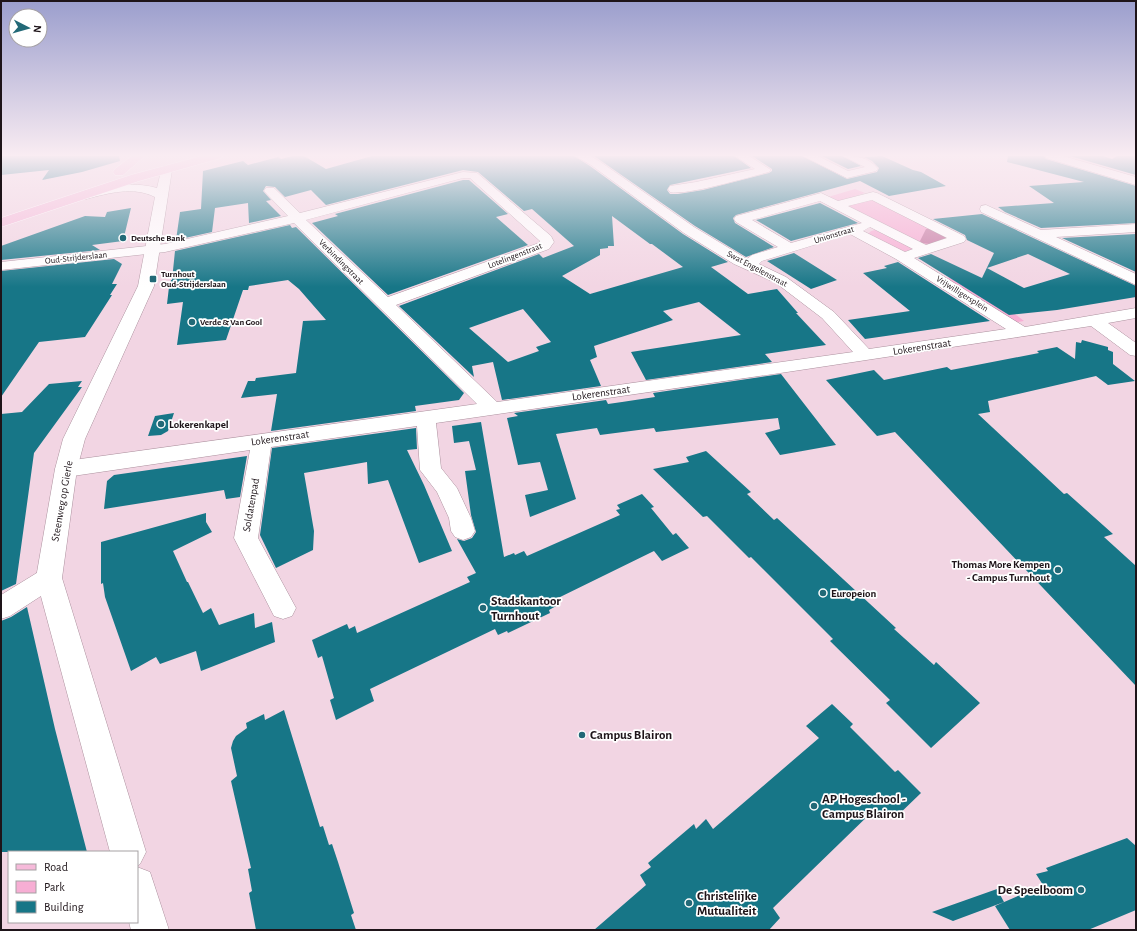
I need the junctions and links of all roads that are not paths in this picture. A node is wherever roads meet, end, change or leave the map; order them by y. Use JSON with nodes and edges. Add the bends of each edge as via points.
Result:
{"nodes":[{"id":1,"x":36,"y":199,"type":"edge"},
{"id":2,"x":71,"y":199,"type":"edge"},
{"id":3,"x":160,"y":199,"type":"edge"},
{"id":4,"x":278,"y":199,"type":"edge"},
{"id":5,"x":369,"y":199,"type":"edge"},
{"id":6,"x":501,"y":199,"type":"edge"},
{"id":7,"x":646,"y":199,"type":"edge"},
{"id":8,"x":812,"y":199,"type":"edge"},
{"id":9,"x":826,"y":199,"type":"edge"},
{"id":10,"x":859,"y":199,"type":"edge"},
{"id":11,"x":880,"y":199,"type":"edge"},
{"id":12,"x":836,"y":205,"type":"junction"},
{"id":13,"x":986,"y":209,"type":"dead end"},
{"id":14,"x":1,"y":211,"type":"edge"},
{"id":15,"x":297,"y":218,"type":"junction"},
{"id":16,"x":1,"y":223,"type":"edge"},
{"id":17,"x":872,"y":224,"type":"junction"},
{"id":18,"x":1136,"y":228,"type":"edge"},
{"id":19,"x":852,"y":230,"type":"junction"},
{"id":20,"x":1038,"y":234,"type":"junction"},
{"id":21,"x":1136,"y":237,"type":"edge"},
{"id":22,"x":1057,"y":243,"type":"junction"},
{"id":23,"x":790,"y":249,"type":"junction"},
{"id":24,"x":151,"y":250,"type":"junction"},
{"id":25,"x":924,"y":250,"type":"junction"},
{"id":26,"x":901,"y":256,"type":"junction"},
{"id":27,"x":1,"y":266,"type":"edge"},
{"id":28,"x":749,"y":266,"type":"junction"},
{"id":29,"x":1136,"y":280,"type":"edge"},
{"id":30,"x":384,"y":304,"type":"junction"},
{"id":31,"x":1136,"y":313,"type":"edge"},
{"id":32,"x":1095,"y":321,"type":"junction"},
{"id":33,"x":1022,"y":332,"type":"junction"},
{"id":34,"x":1136,"y":351,"type":"edge"},
{"id":35,"x":865,"y":355,"type":"junction"},
{"id":36,"x":492,"y":408,"type":"junction"},
{"id":37,"x":426,"y":418,"type":"junction"},
{"id":38,"x":262,"y":441,"type":"junction"},
{"id":39,"x":66,"y":469,"type":"junction"},
{"id":40,"x":463,"y":530,"type":"dead end"},
{"id":41,"x":49,"y":578,"type":"junction"},
{"id":42,"x":1,"y":608,"type":"edge"},
{"id":43,"x":283,"y":608,"type":"dead end"},
{"id":44,"x":128,"y":851,"type":"edge"},
{"id":45,"x":138,"y":888,"type":"edge"},
{"id":46,"x":150,"y":930,"type":"edge"}],
"edges":[{"from":1,"to":14,"type":"main road"},
{"from":2,"to":16,"type":"main road"},
{"from":3,"to":24,"type":"street","name":"Steenweg op Gierle"},
{"from":4,"to":15,"type":"street"},
{"from":5,"to":15,"type":"street","name":"Lotelingenstraat"},
{"from":6,"to":30,"type":"street","name":"Lotelingenstraat","via":[[546,239],[544,246]]},
{"from":7,"to":28,"type":"street","name":"Swat Engelenstraat","via":[[689,230]]},
{"from":8,"to":23,"type":"street","name":"Unionstraat","via":[[741,219]]},
{"from":9,"to":12,"type":"street","name":"Unionstraat"},
{"from":10,"to":12,"type":"street"},
{"from":11,"to":25,"type":"street","via":[[959,238]]},
{"from":12,"to":17,"type":"street","name":"Unionstraat"},
{"from":13,"to":20,"type":"street"},
{"from":15,"to":24,"type":"street"},
{"from":15,"to":30,"type":"street","name":"Verbindingstraat"},
{"from":17,"to":19,"type":"street","name":"Unionstraat"},
{"from":17,"to":25,"type":"street"},
{"from":18,"to":20,"type":"street"},
{"from":19,"to":23,"type":"street","name":"Unionstraat"},
{"from":19,"to":26,"type":"street","name":"Vrijwilligersplein"},
{"from":20,"to":22,"type":"street"},
{"from":21,"to":22,"type":"street"},
{"from":22,"to":29,"type":"street"},
{"from":23,"to":28,"type":"street","name":"Unionstraat","via":[[757,258]]},
{"from":24,"to":27,"type":"street","name":"Oud-Strijderslaan"},
{"from":24,"to":39,"type":"street","name":"Steenweg op Gierle","via":[[146,286],[74,439]]},
{"from":25,"to":26,"type":"street"},
{"from":26,"to":33,"type":"street","name":"Vrijwilligersplein"},
{"from":28,"to":35,"type":"street","name":"Swat Engelenstraat","via":[[781,280],[828,315]]},
{"from":30,"to":36,"type":"street","name":"Verbindingstraat"},
{"from":31,"to":32,"type":"street","name":"Lokerenstraat"},
{"from":32,"to":33,"type":"street","name":"Lokerenstraat"},
{"from":32,"to":34,"type":"street"},
{"from":33,"to":35,"type":"street","name":"Lokerenstraat"},
{"from":35,"to":36,"type":"street","name":"Lokerenstraat"},
{"from":36,"to":37,"type":"street","name":"Lokerenstraat"},
{"from":37,"to":38,"type":"street","name":"Lokerenstraat"},
{"from":37,"to":40,"type":"street","via":[[431,470],[446,488]]},
{"from":38,"to":39,"type":"street","name":"Lokerenstraat"},
{"from":38,"to":43,"type":"street","name":"Soldatenpad","via":[[246,538]]},
{"from":39,"to":41,"type":"street","name":"Steenweg op Gierle"},
{"from":41,"to":42,"type":"street"},
{"from":41,"to":44,"type":"street","name":"Steenweg op Gierle"},
{"from":45,"to":46,"type":"street"}]}
